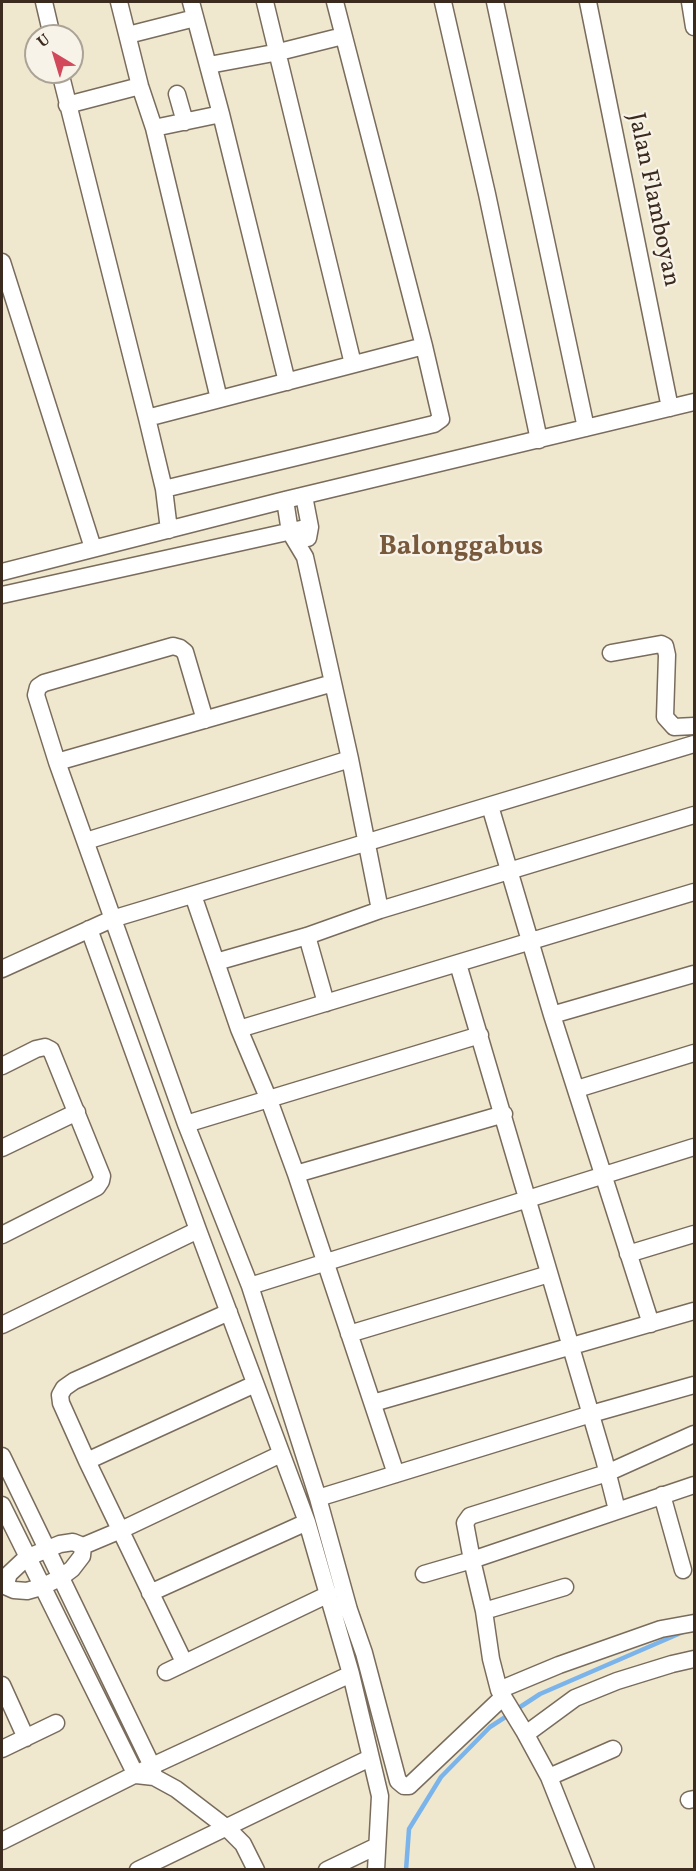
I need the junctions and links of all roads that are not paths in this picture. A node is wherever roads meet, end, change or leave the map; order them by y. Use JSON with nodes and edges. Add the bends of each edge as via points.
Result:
{"nodes":[{"id":1,"x":44,"y":2,"type":"edge"},
{"id":2,"x":119,"y":2,"type":"edge"},
{"id":3,"x":190,"y":2,"type":"edge"},
{"id":4,"x":266,"y":2,"type":"edge"},
{"id":5,"x":335,"y":2,"type":"edge"},
{"id":6,"x":443,"y":2,"type":"edge"},
{"id":7,"x":495,"y":2,"type":"edge"},
{"id":8,"x":588,"y":2,"type":"edge"},
{"id":9,"x":690,"y":2,"type":"edge"},
{"id":10,"x":195,"y":18,"type":"junction"},
{"id":11,"x":49,"y":24,"type":"edge"},
{"id":12,"x":694,"y":27,"type":"edge"},
{"id":13,"x":128,"y":34,"type":"junction"},
{"id":14,"x":344,"y":36,"type":"junction"},
{"id":15,"x":279,"y":52,"type":"junction"},
{"id":16,"x":209,"y":65,"type":"junction"},
{"id":17,"x":63,"y":84,"type":"edge"},
{"id":18,"x":140,"y":86,"type":"junction"},
{"id":19,"x":177,"y":94,"type":"dead end"},
{"id":20,"x":68,"y":105,"type":"junction"},
{"id":21,"x":221,"y":114,"type":"junction"},
{"id":22,"x":185,"y":122,"type":"junction"},
{"id":23,"x":154,"y":128,"type":"junction"},
{"id":24,"x":2,"y":262,"type":"edge"},
{"id":25,"x":424,"y":346,"type":"junction"},
{"id":26,"x":353,"y":364,"type":"junction"},
{"id":27,"x":287,"y":382,"type":"junction"},
{"id":28,"x":219,"y":399,"type":"junction"},
{"id":29,"x":694,"y":402,"type":"edge"},
{"id":30,"x":670,"y":408,"type":"junction"},
{"id":31,"x":147,"y":418,"type":"junction"},
{"id":32,"x":586,"y":428,"type":"junction"},
{"id":33,"x":539,"y":440,"type":"junction"},
{"id":34,"x":164,"y":489,"type":"junction"},
{"id":35,"x":304,"y":496,"type":"junction"},
{"id":36,"x":285,"y":500,"type":"junction"},
{"id":37,"x":310,"y":527,"type":"junction"},
{"id":38,"x":169,"y":530,"type":"junction"},
{"id":39,"x":290,"y":532,"type":"junction"},
{"id":40,"x":93,"y":548,"type":"junction"},
{"id":41,"x":305,"y":556,"type":"junction"},
{"id":42,"x":2,"y":572,"type":"edge"},
{"id":43,"x":2,"y":595,"type":"edge"},
{"id":44,"x":611,"y":653,"type":"dead end"},
{"id":45,"x":333,"y":683,"type":"junction"},
{"id":46,"x":205,"y":720,"type":"junction"},
{"id":47,"x":694,"y":726,"type":"edge"},
{"id":48,"x":694,"y":744,"type":"edge"},
{"id":49,"x":350,"y":759,"type":"junction"},
{"id":50,"x":57,"y":762,"type":"junction"},
{"id":51,"x":490,"y":806,"type":"junction"},
{"id":52,"x":694,"y":815,"type":"edge"},
{"id":53,"x":86,"y":842,"type":"junction"},
{"id":54,"x":366,"y":843,"type":"junction"},
{"id":55,"x":510,"y":872,"type":"junction"},
{"id":56,"x":694,"y":892,"type":"edge"},
{"id":57,"x":193,"y":895,"type":"junction"},
{"id":58,"x":380,"y":910,"type":"junction"},
{"id":59,"x":112,"y":919,"type":"junction"},
{"id":60,"x":89,"y":929,"type":"junction"},
{"id":61,"x":307,"y":936,"type":"junction"},
{"id":62,"x":530,"y":941,"type":"junction"},
{"id":63,"x":216,"y":962,"type":"junction"},
{"id":64,"x":458,"y":964,"type":"junction"},
{"id":65,"x":2,"y":969,"type":"edge"},
{"id":66,"x":694,"y":974,"type":"edge"},
{"id":67,"x":326,"y":1003,"type":"junction"},
{"id":68,"x":552,"y":1015,"type":"junction"},
{"id":69,"x":239,"y":1029,"type":"junction"},
{"id":70,"x":480,"y":1035,"type":"junction"},
{"id":71,"x":694,"y":1053,"type":"edge"},
{"id":72,"x":2,"y":1066,"type":"edge"},
{"id":73,"x":577,"y":1089,"type":"junction"},
{"id":74,"x":269,"y":1100,"type":"junction"},
{"id":75,"x":77,"y":1112,"type":"junction"},
{"id":76,"x":504,"y":1114,"type":"junction"},
{"id":77,"x":186,"y":1124,"type":"junction"},
{"id":78,"x":694,"y":1147,"type":"edge"},
{"id":79,"x":2,"y":1148,"type":"edge"},
{"id":80,"x":296,"y":1174,"type":"junction"},
{"id":81,"x":605,"y":1176,"type":"junction"},
{"id":82,"x":527,"y":1198,"type":"junction"},
{"id":83,"x":198,"y":1230,"type":"junction"},
{"id":84,"x":694,"y":1234,"type":"edge"},
{"id":85,"x":2,"y":1235,"type":"edge"},
{"id":86,"x":628,"y":1254,"type":"junction"},
{"id":87,"x":325,"y":1262,"type":"junction"},
{"id":88,"x":549,"y":1274,"type":"junction"},
{"id":89,"x":250,"y":1286,"type":"junction"},
{"id":90,"x":694,"y":1311,"type":"edge"},
{"id":91,"x":229,"y":1312,"type":"junction"},
{"id":92,"x":651,"y":1324,"type":"junction"},
{"id":93,"x":2,"y":1325,"type":"edge"},
{"id":94,"x":349,"y":1334,"type":"junction"},
{"id":95,"x":571,"y":1347,"type":"junction"},
{"id":96,"x":255,"y":1384,"type":"junction"},
{"id":97,"x":694,"y":1384,"type":"edge"},
{"id":98,"x":373,"y":1403,"type":"junction"},
{"id":99,"x":591,"y":1414,"type":"junction"},
{"id":100,"x":694,"y":1434,"type":"edge"},
{"id":101,"x":281,"y":1454,"type":"junction"},
{"id":102,"x":2,"y":1456,"type":"edge"},
{"id":103,"x":87,"y":1461,"type":"junction"},
{"id":104,"x":607,"y":1473,"type":"junction"},
{"id":105,"x":396,"y":1474,"type":"junction"},
{"id":106,"x":694,"y":1485,"type":"edge"},
{"id":107,"x":663,"y":1495,"type":"junction"},
{"id":108,"x":318,"y":1498,"type":"junction"},
{"id":109,"x":2,"y":1504,"type":"edge"},
{"id":110,"x":617,"y":1510,"type":"junction"},
{"id":111,"x":307,"y":1521,"type":"junction"},
{"id":112,"x":121,"y":1530,"type":"junction"},
{"id":113,"x":83,"y":1546,"type":"junction"},
{"id":114,"x":48,"y":1549,"type":"junction"},
{"id":115,"x":26,"y":1558,"type":"junction"},
{"id":116,"x":472,"y":1560,"type":"junction"},
{"id":117,"x":683,"y":1570,"type":"dead end"},
{"id":118,"x":424,"y":1574,"type":"dead end"},
{"id":119,"x":60,"y":1578,"type":"junction"},
{"id":120,"x":3,"y":1587,"type":"edge"},
{"id":121,"x":41,"y":1587,"type":"junction"},
{"id":122,"x":565,"y":1587,"type":"dead end"},
{"id":123,"x":150,"y":1593,"type":"junction"},
{"id":124,"x":329,"y":1594,"type":"junction"},
{"id":125,"x":484,"y":1611,"type":"junction"},
{"id":126,"x":694,"y":1623,"type":"edge"},
{"id":127,"x":694,"y":1659,"type":"edge"},
{"id":128,"x":184,"y":1662,"type":"junction"},
{"id":129,"x":166,"y":1672,"type":"dead end"},
{"id":130,"x":351,"y":1674,"type":"junction"},
{"id":131,"x":2,"y":1685,"type":"edge"},
{"id":132,"x":502,"y":1697,"type":"junction"},
{"id":133,"x":56,"y":1723,"type":"dead end"},
{"id":134,"x":525,"y":1732,"type":"junction"},
{"id":135,"x":26,"y":1738,"type":"junction"},
{"id":136,"x":2,"y":1749,"type":"edge"},
{"id":137,"x":613,"y":1749,"type":"dead end"},
{"id":138,"x":370,"y":1758,"type":"junction"},
{"id":139,"x":153,"y":1772,"type":"junction"},
{"id":140,"x":135,"y":1775,"type":"junction"},
{"id":141,"x":549,"y":1777,"type":"junction"},
{"id":142,"x":227,"y":1828,"type":"junction"},
{"id":143,"x":2,"y":1841,"type":"edge"},
{"id":144,"x":377,"y":1846,"type":"junction"},
{"id":145,"x":138,"y":1869,"type":"edge"},
{"id":146,"x":256,"y":1869,"type":"edge"},
{"id":147,"x":327,"y":1869,"type":"edge"},
{"id":148,"x":376,"y":1869,"type":"edge"},
{"id":149,"x":586,"y":1869,"type":"edge"}],
"edges":[{"from":1,"to":11,"type":"street"},
{"from":2,"to":13,"type":"street"},
{"from":3,"to":10,"type":"street"},
{"from":4,"to":15,"type":"street"},
{"from":5,"to":14,"type":"street"},
{"from":6,"to":33,"type":"street"},
{"from":7,"to":32,"type":"street"},
{"from":8,"to":30,"type":"street","name":"Jalan Flamboyan"},
{"from":9,"to":12,"type":"street"},
{"from":10,"to":13,"type":"street"},
{"from":10,"to":16,"type":"street"},
{"from":13,"to":18,"type":"street"},
{"from":14,"to":15,"type":"street"},
{"from":14,"to":25,"type":"street"},
{"from":15,"to":16,"type":"street"},
{"from":15,"to":26,"type":"street"},
{"from":16,"to":21,"type":"street"},
{"from":17,"to":20,"type":"street"},
{"from":18,"to":20,"type":"street"},
{"from":18,"to":23,"type":"street"},
{"from":19,"to":22,"type":"street"},
{"from":20,"to":31,"type":"street"},
{"from":21,"to":22,"type":"street"},
{"from":21,"to":27,"type":"street"},
{"from":22,"to":23,"type":"street"},
{"from":23,"to":28,"type":"street"},
{"from":24,"to":40,"type":"street"},
{"from":25,"to":26,"type":"street"},
{"from":25,"to":34,"type":"street","via":[[441,417],[437,423]]},
{"from":26,"to":27,"type":"street"},
{"from":27,"to":28,"type":"street"},
{"from":28,"to":31,"type":"street"},
{"from":29,"to":30,"type":"street"},
{"from":30,"to":32,"type":"street"},
{"from":31,"to":34,"type":"street"},
{"from":32,"to":33,"type":"street"},
{"from":33,"to":35,"type":"street"},
{"from":34,"to":38,"type":"street"},
{"from":35,"to":36,"type":"street"},
{"from":35,"to":37,"type":"street"},
{"from":36,"to":38,"type":"street"},
{"from":36,"to":39,"type":"street"},
{"from":37,"to":39,"type":"street"},
{"from":37,"to":41,"type":"street"},
{"from":38,"to":40,"type":"street"},
{"from":39,"to":41,"type":"street"},
{"from":39,"to":43,"type":"street"},
{"from":40,"to":42,"type":"street"},
{"from":41,"to":45,"type":"street"},
{"from":44,"to":47,"type":"street","via":[[665,646],[665,717],[674,727]]},
{"from":45,"to":46,"type":"street"},
{"from":45,"to":49,"type":"street"},
{"from":46,"to":50,"type":"street"},
{"from":46,"to":50,"type":"street","via":[[185,652],[167,647],[38,687],[37,700]]},
{"from":48,"to":51,"type":"street"},
{"from":49,"to":53,"type":"street"},
{"from":49,"to":54,"type":"street"},
{"from":50,"to":53,"type":"street"},
{"from":51,"to":54,"type":"street"},
{"from":51,"to":55,"type":"street"},
{"from":52,"to":55,"type":"street"},
{"from":53,"to":59,"type":"street"},
{"from":54,"to":57,"type":"street"},
{"from":54,"to":58,"type":"street"},
{"from":55,"to":58,"type":"street"},
{"from":55,"to":62,"type":"street"},
{"from":56,"to":62,"type":"street"},
{"from":57,"to":59,"type":"street"},
{"from":57,"to":63,"type":"street"},
{"from":58,"to":61,"type":"street"},
{"from":59,"to":60,"type":"street"},
{"from":59,"to":77,"type":"street"},
{"from":60,"to":65,"type":"street"},
{"from":60,"to":83,"type":"street"},
{"from":61,"to":63,"type":"street"},
{"from":61,"to":67,"type":"street"},
{"from":62,"to":64,"type":"street"},
{"from":62,"to":68,"type":"street"},
{"from":63,"to":69,"type":"street"},
{"from":64,"to":67,"type":"street"},
{"from":64,"to":70,"type":"street"},
{"from":66,"to":68,"type":"street"},
{"from":67,"to":69,"type":"street"},
{"from":68,"to":73,"type":"street"},
{"from":69,"to":74,"type":"street"},
{"from":70,"to":74,"type":"street"},
{"from":70,"to":76,"type":"street"},
{"from":71,"to":73,"type":"street"},
{"from":72,"to":75,"type":"street","via":[[45,1047],[51,1050]]},
{"from":73,"to":81,"type":"street"},
{"from":74,"to":77,"type":"street"},
{"from":74,"to":80,"type":"street"},
{"from":75,"to":79,"type":"street"},
{"from":75,"to":85,"type":"street","via":[[102,1181]]},
{"from":76,"to":80,"type":"street"},
{"from":76,"to":82,"type":"street"},
{"from":77,"to":89,"type":"street"},
{"from":78,"to":81,"type":"street"},
{"from":80,"to":87,"type":"street"},
{"from":81,"to":82,"type":"street"},
{"from":81,"to":86,"type":"street"},
{"from":82,"to":87,"type":"street"},
{"from":82,"to":88,"type":"street"},
{"from":83,"to":91,"type":"street"},
{"from":83,"to":93,"type":"street"},
{"from":84,"to":86,"type":"street"},
{"from":86,"to":92,"type":"street"},
{"from":87,"to":89,"type":"street"},
{"from":87,"to":94,"type":"street"},
{"from":88,"to":94,"type":"street"},
{"from":88,"to":95,"type":"street"},
{"from":89,"to":108,"type":"street"},
{"from":90,"to":92,"type":"street"},
{"from":91,"to":96,"type":"street"},
{"from":91,"to":103,"type":"street","via":[[64,1388],[61,1403]]},
{"from":92,"to":95,"type":"street"},
{"from":94,"to":98,"type":"street"},
{"from":95,"to":98,"type":"street"},
{"from":95,"to":99,"type":"street"},
{"from":96,"to":101,"type":"street"},
{"from":96,"to":103,"type":"street"},
{"from":97,"to":99,"type":"street"},
{"from":98,"to":105,"type":"street"},
{"from":99,"to":104,"type":"street"},
{"from":99,"to":105,"type":"street"},
{"from":100,"to":104,"type":"street"},
{"from":101,"to":111,"type":"street"},
{"from":101,"to":112,"type":"street"},
{"from":102,"to":114,"type":"street"},
{"from":103,"to":112,"type":"street"},
{"from":104,"to":110,"type":"street"},
{"from":104,"to":116,"type":"street","via":[[470,1516],[465,1523]]},
{"from":105,"to":108,"type":"street"},
{"from":106,"to":107,"type":"street"},
{"from":107,"to":110,"type":"street"},
{"from":107,"to":117,"type":"street"},
{"from":108,"to":132,"type":"street","via":[[398,1781],[409,1786]]},
{"from":109,"to":115,"type":"street"},
{"from":110,"to":116,"type":"street"},
{"from":111,"to":123,"type":"street"},
{"from":111,"to":124,"type":"street"},
{"from":112,"to":113,"type":"street"},
{"from":112,"to":123,"type":"street"},
{"from":113,"to":114,"type":"street","via":[[73,1542]]},
{"from":113,"to":119,"type":"street","via":[[82,1556]]},
{"from":114,"to":115,"type":"street"},
{"from":114,"to":119,"type":"street"},
{"from":115,"to":120,"type":"street","via":[[9,1574]]},
{"from":115,"to":121,"type":"street"},
{"from":116,"to":118,"type":"street"},
{"from":116,"to":125,"type":"street"},
{"from":119,"to":121,"type":"street"},
{"from":119,"to":139,"type":"street"},
{"from":120,"to":121,"type":"street","via":[[27,1591]]},
{"from":121,"to":140,"type":"street"},
{"from":122,"to":125,"type":"street"},
{"from":123,"to":128,"type":"street"},
{"from":124,"to":128,"type":"street"},
{"from":124,"to":130,"type":"street"},
{"from":125,"to":132,"type":"street"},
{"from":126,"to":132,"type":"street","via":[[661,1629],[560,1665]]},
{"from":127,"to":134,"type":"street","via":[[617,1681],[575,1698]]},
{"from":128,"to":129,"type":"street"},
{"from":130,"to":138,"type":"street"},
{"from":130,"to":139,"type":"street"},
{"from":131,"to":135,"type":"street"},
{"from":132,"to":134,"type":"street"},
{"from":133,"to":135,"type":"street"},
{"from":134,"to":141,"type":"street"},
{"from":135,"to":136,"type":"street"},
{"from":137,"to":141,"type":"street"},
{"from":138,"to":142,"type":"street"},
{"from":138,"to":144,"type":"street","via":[[380,1796]]},
{"from":139,"to":140,"type":"street"},
{"from":139,"to":142,"type":"street"},
{"from":140,"to":143,"type":"street"},
{"from":141,"to":149,"type":"street"},
{"from":142,"to":145,"type":"street"},
{"from":142,"to":146,"type":"street","via":[[243,1844]]},
{"from":144,"to":147,"type":"street"},
{"from":144,"to":148,"type":"street"}]}
